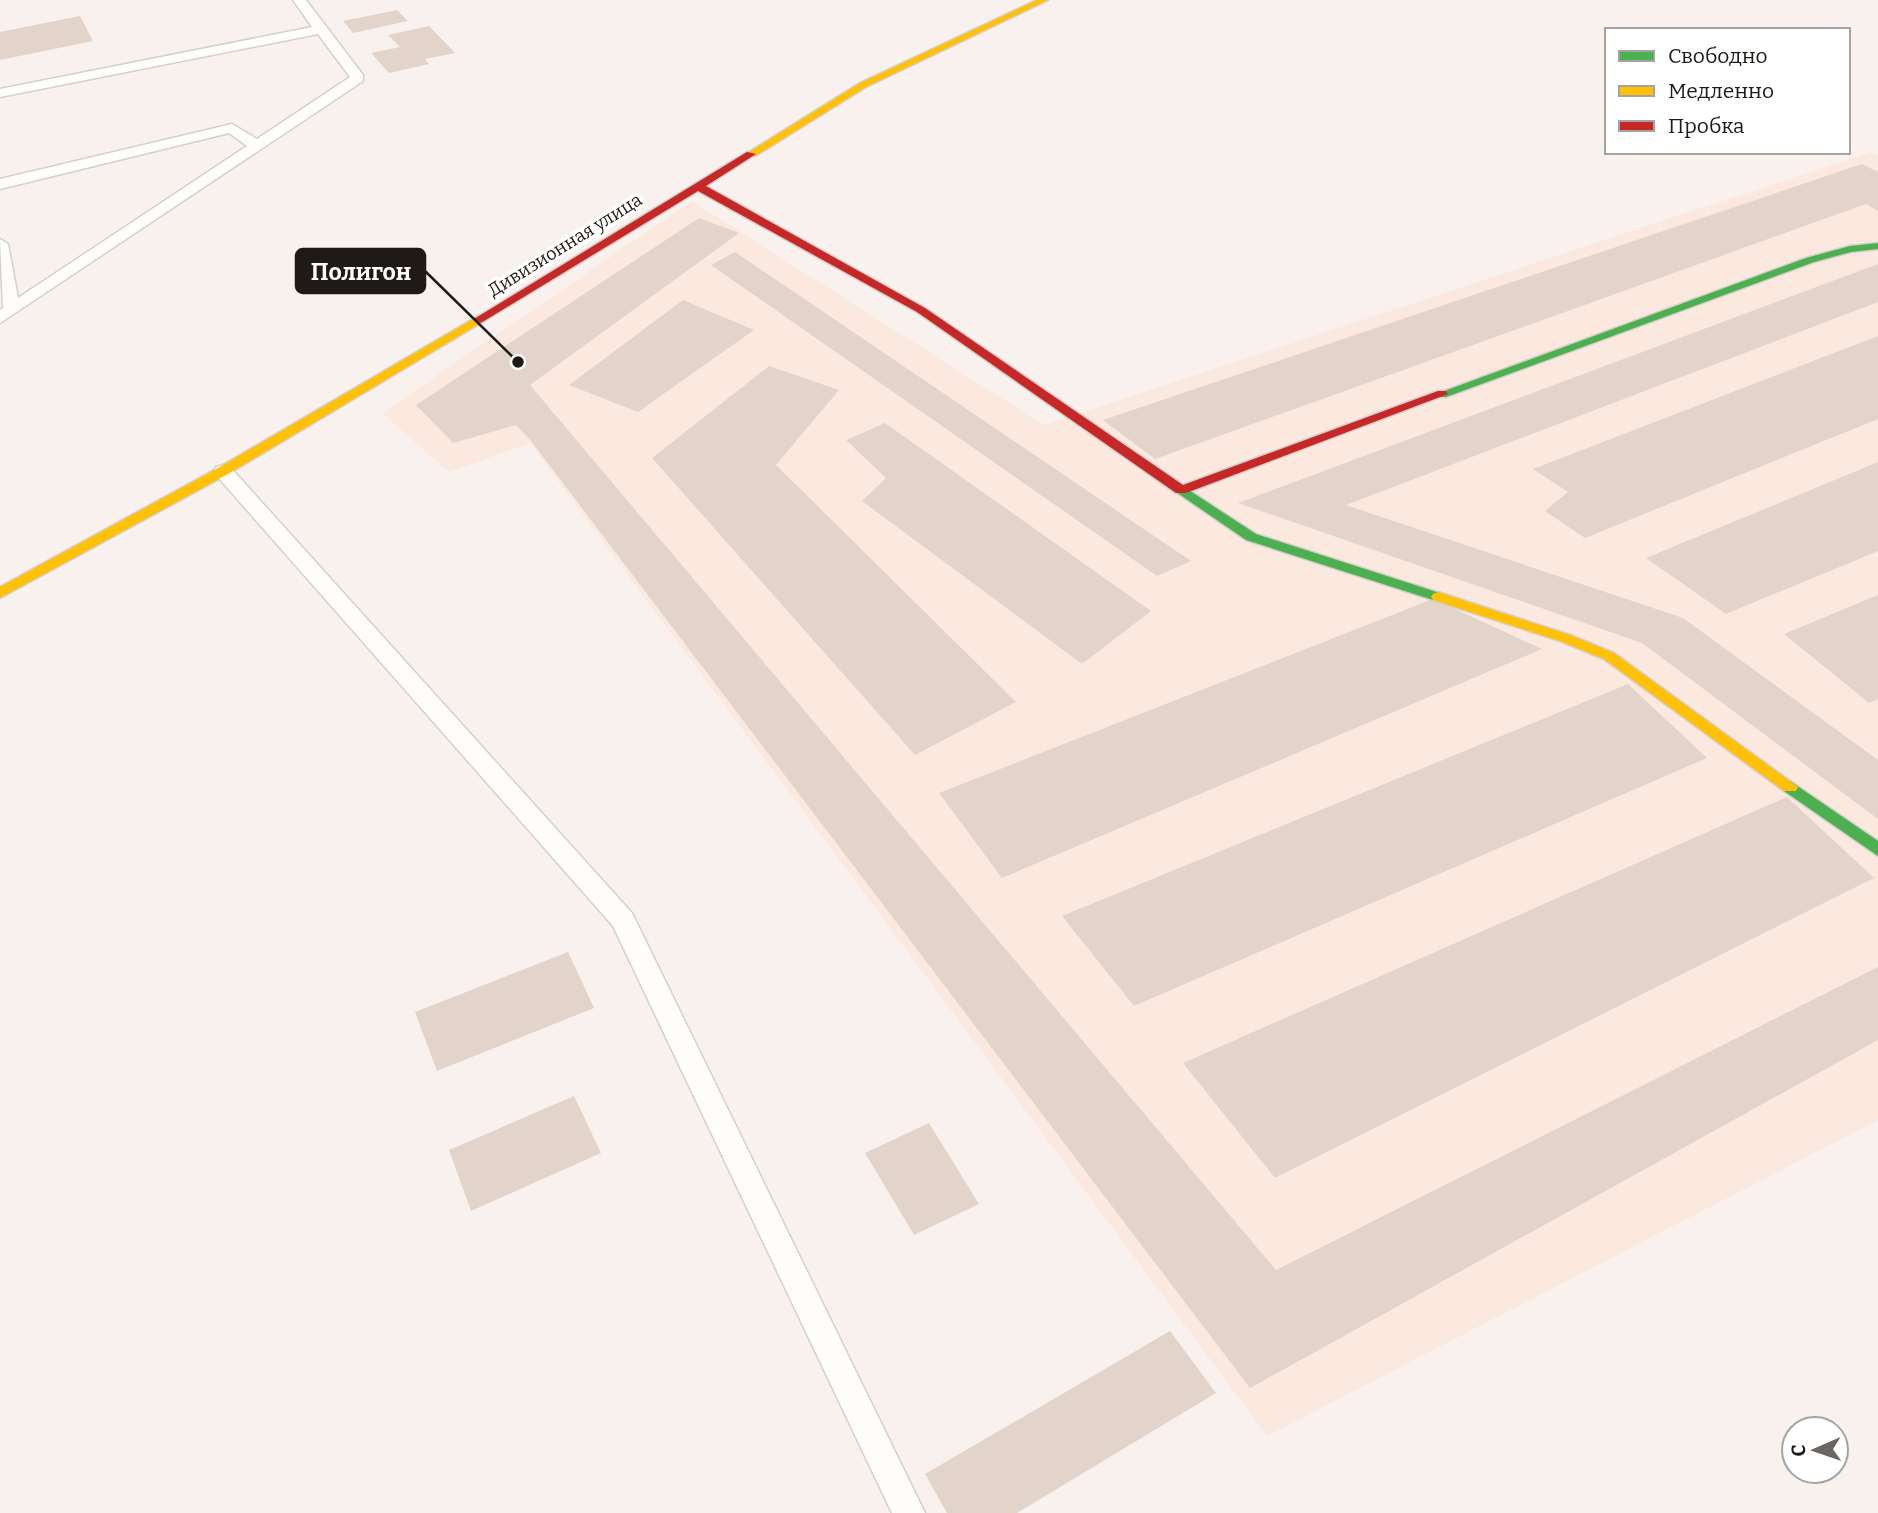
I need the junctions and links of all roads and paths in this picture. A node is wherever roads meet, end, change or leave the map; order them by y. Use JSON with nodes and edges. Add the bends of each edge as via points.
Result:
{"nodes":[{"id":1,"x":299,"y":0,"type":"edge"},
{"id":2,"x":1044,"y":0,"type":"edge"},
{"id":3,"x":321,"y":29,"type":"junction"},
{"id":4,"x":0,"y":93,"type":"edge"},
{"id":5,"x":257,"y":146,"type":"junction"},
{"id":6,"x":0,"y":184,"type":"edge"},
{"id":7,"x":698,"y":186,"type":"junction"},
{"id":8,"x":0,"y":244,"type":"edge"},
{"id":9,"x":1878,"y":246,"type":"edge"},
{"id":10,"x":6,"y":314,"type":"edge"},
{"id":11,"x":223,"y":471,"type":"junction"},
{"id":12,"x":1181,"y":490,"type":"junction"},
{"id":13,"x":0,"y":593,"type":"edge"},
{"id":14,"x":1878,"y":850,"type":"edge"},
{"id":15,"x":909,"y":1513,"type":"edge"}],
"edges":[{"from":1,"to":3,"type":"lane"},
{"from":2,"to":7,"type":"street","name":"Дивизионная улица","via":[[863,85]]},
{"from":3,"to":4,"type":"lane"},
{"from":3,"to":5,"type":"lane","via":[[358,78]]},
{"from":5,"to":6,"type":"lane","via":[[232,128]]},
{"from":5,"to":10,"type":"lane"},
{"from":7,"to":11,"type":"street","name":"Дивизионная улица"},
{"from":7,"to":12,"type":"street","via":[[921,310]]},
{"from":8,"to":10,"type":"lane"},
{"from":9,"to":12,"type":"street","via":[[1810,260]]},
{"from":11,"to":13,"type":"street","name":"Дивизионная улица"},
{"from":11,"to":15,"type":"lane","via":[[623,920]]},
{"from":12,"to":14,"type":"street","via":[[1251,537],[1609,656]]}]}
